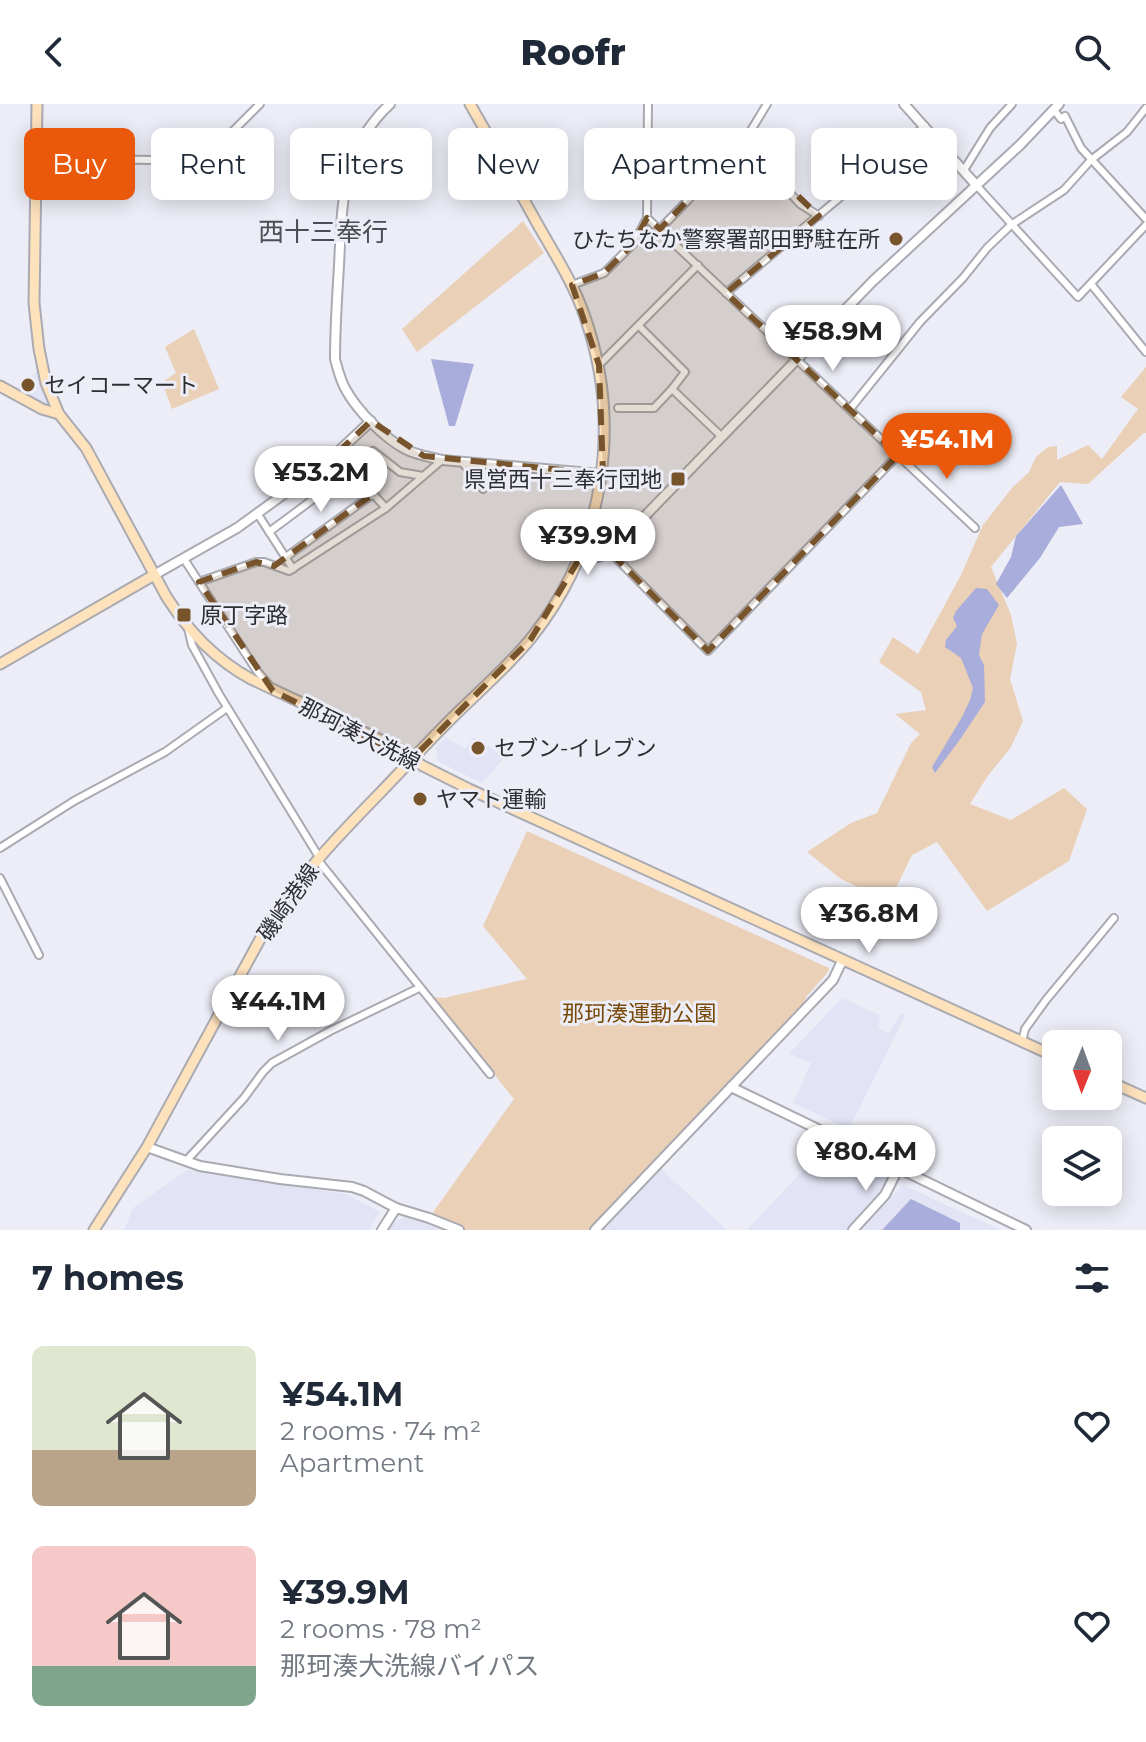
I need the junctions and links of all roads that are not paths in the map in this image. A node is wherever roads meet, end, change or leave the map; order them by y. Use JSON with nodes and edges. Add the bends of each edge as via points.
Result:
{"nodes":[{"id":1,"x":37,"y":104,"type":"edge"},
{"id":2,"x":260,"y":104,"type":"edge"},
{"id":3,"x":390,"y":104,"type":"edge"},
{"id":4,"x":470,"y":104,"type":"edge"},
{"id":5,"x":648,"y":104,"type":"edge"},
{"id":6,"x":767,"y":104,"type":"edge"},
{"id":7,"x":1012,"y":104,"type":"edge"},
{"id":8,"x":911,"y":106,"type":"edge"},
{"id":9,"x":1057,"y":107,"type":"edge"},
{"id":10,"x":1146,"y":108,"type":"edge"},
{"id":11,"x":925,"y":126,"type":"junction"},
{"id":12,"x":36,"y":128,"type":"edge"},
{"id":13,"x":752,"y":128,"type":"edge"},
{"id":14,"x":135,"y":160,"type":"edge"},
{"id":15,"x":1091,"y":160,"type":"junction"},
{"id":16,"x":964,"y":170,"type":"junction"},
{"id":17,"x":977,"y":186,"type":"junction"},
{"id":18,"x":795,"y":198,"type":"edge"},
{"id":19,"x":35,"y":200,"type":"edge"},
{"id":20,"x":688,"y":200,"type":"edge"},
{"id":21,"x":819,"y":216,"type":"junction"},
{"id":22,"x":647,"y":218,"type":"junction"},
{"id":23,"x":1146,"y":219,"type":"edge"},
{"id":24,"x":1011,"y":225,"type":"junction"},
{"id":25,"x":1146,"y":225,"type":"edge"},
{"id":26,"x":660,"y":229,"type":"junction"},
{"id":27,"x":698,"y":265,"type":"junction"},
{"id":28,"x":1091,"y":284,"type":"junction"},
{"id":29,"x":572,"y":285,"type":"junction"},
{"id":30,"x":726,"y":293,"type":"junction"},
{"id":31,"x":639,"y":326,"type":"junction"},
{"id":32,"x":1146,"y":352,"type":"edge"},
{"id":33,"x":796,"y":360,"type":"junction"},
{"id":34,"x":599,"y":365,"type":"junction"},
{"id":35,"x":0,"y":386,"type":"edge"},
{"id":36,"x":672,"y":389,"type":"junction"},
{"id":37,"x":618,"y":408,"type":"dead end"},
{"id":38,"x":850,"y":409,"type":"junction"},
{"id":39,"x":59,"y":414,"type":"junction"},
{"id":40,"x":371,"y":421,"type":"junction"},
{"id":41,"x":722,"y":437,"type":"junction"},
{"id":42,"x":336,"y":454,"type":"junction"},
{"id":43,"x":898,"y":455,"type":"junction"},
{"id":44,"x":442,"y":460,"type":"junction"},
{"id":45,"x":462,"y":462,"type":"junction"},
{"id":46,"x":351,"y":471,"type":"junction"},
{"id":47,"x":602,"y":474,"type":"junction"},
{"id":48,"x":423,"y":476,"type":"junction"},
{"id":49,"x":483,"y":489,"type":"dead end"},
{"id":50,"x":373,"y":494,"type":"junction"},
{"id":51,"x":386,"y":508,"type":"junction"},
{"id":52,"x":257,"y":513,"type":"junction"},
{"id":53,"x":975,"y":528,"type":"dead end"},
{"id":54,"x":269,"y":532,"type":"junction"},
{"id":55,"x":582,"y":552,"type":"junction"},
{"id":56,"x":610,"y":552,"type":"junction"},
{"id":57,"x":286,"y":557,"type":"junction"},
{"id":58,"x":184,"y":559,"type":"junction"},
{"id":59,"x":293,"y":569,"type":"junction"},
{"id":60,"x":154,"y":575,"type":"junction"},
{"id":61,"x":199,"y":582,"type":"junction"},
{"id":62,"x":188,"y":628,"type":"junction"},
{"id":63,"x":0,"y":664,"type":"edge"},
{"id":64,"x":273,"y":691,"type":"junction"},
{"id":65,"x":227,"y":708,"type":"junction"},
{"id":66,"x":412,"y":759,"type":"junction"},
{"id":67,"x":0,"y":848,"type":"edge"},
{"id":68,"x":318,"y":858,"type":"junction"},
{"id":69,"x":0,"y":878,"type":"edge"},
{"id":70,"x":1114,"y":918,"type":"dead end"},
{"id":71,"x":39,"y":955,"type":"dead end"},
{"id":72,"x":842,"y":961,"type":"junction"},
{"id":73,"x":419,"y":988,"type":"junction"},
{"id":74,"x":1022,"y":1042,"type":"junction"},
{"id":75,"x":1042,"y":1051,"type":"edge"},
{"id":76,"x":490,"y":1074,"type":"dead end"},
{"id":77,"x":731,"y":1087,"type":"junction"},
{"id":78,"x":1122,"y":1087,"type":"edge"},
{"id":79,"x":1146,"y":1098,"type":"edge"},
{"id":80,"x":147,"y":1147,"type":"junction"},
{"id":81,"x":185,"y":1162,"type":"junction"},
{"id":82,"x":898,"y":1169,"type":"junction"},
{"id":83,"x":396,"y":1208,"type":"junction"},
{"id":84,"x":94,"y":1230,"type":"edge"},
{"id":85,"x":382,"y":1230,"type":"edge"},
{"id":86,"x":459,"y":1230,"type":"edge"},
{"id":87,"x":595,"y":1230,"type":"edge"},
{"id":88,"x":853,"y":1230,"type":"edge"},
{"id":89,"x":1026,"y":1230,"type":"edge"}],
"edges":[{"from":1,"to":12,"type":"main road","name":"那珂湊大洗線"},
{"from":2,"to":14,"type":"street","via":[[226,138],[189,164]]},
{"from":3,"to":40,"type":"street","via":[[357,149],[342,202],[335,359],[347,392]]},
{"from":4,"to":29,"type":"main road","name":"磯崎港線"},
{"from":5,"to":22,"type":"street"},
{"from":6,"to":13,"type":"street"},
{"from":7,"to":16,"type":"street"},
{"from":8,"to":11,"type":"street"},
{"from":9,"to":15,"type":"street"},
{"from":9,"to":17,"type":"street"},
{"from":10,"to":15,"type":"street","via":[[1127,132]]},
{"from":11,"to":16,"type":"street"},
{"from":11,"to":21,"type":"street"},
{"from":15,"to":23,"type":"street"},
{"from":15,"to":24,"type":"street","via":[[1064,190]]},
{"from":16,"to":17,"type":"street"},
{"from":17,"to":24,"type":"street"},
{"from":17,"to":33,"type":"street"},
{"from":18,"to":21,"type":"street"},
{"from":19,"to":39,"type":"main road","name":"那珂湊大洗線","via":[[34,303],[46,383]]},
{"from":20,"to":26,"type":"street"},
{"from":21,"to":30,"type":"street"},
{"from":22,"to":26,"type":"street"},
{"from":22,"to":29,"type":"street","via":[[633,244],[604,273]]},
{"from":24,"to":28,"type":"street","via":[[1078,297]]},
{"from":24,"to":38,"type":"street","via":[[920,322]]},
{"from":25,"to":28,"type":"street"},
{"from":26,"to":27,"type":"street"},
{"from":27,"to":30,"type":"street"},
{"from":27,"to":31,"type":"street"},
{"from":28,"to":32,"type":"street"},
{"from":29,"to":34,"type":"main road","name":"磯崎港線"},
{"from":30,"to":33,"type":"street"},
{"from":31,"to":34,"type":"street"},
{"from":31,"to":36,"type":"street","via":[[685,372]]},
{"from":33,"to":38,"type":"street"},
{"from":33,"to":41,"type":"street"},
{"from":34,"to":47,"type":"main road","name":"磯崎港線","via":[[605,415]]},
{"from":35,"to":39,"type":"main road"},
{"from":36,"to":37,"type":"street","via":[[654,408]]},
{"from":36,"to":41,"type":"street"},
{"from":38,"to":43,"type":"street"},
{"from":39,"to":60,"type":"main road","name":"那珂湊大洗線","via":[[86,448]]},
{"from":40,"to":42,"type":"street"},
{"from":40,"to":44,"type":"street","via":[[406,450]]},
{"from":41,"to":56,"type":"street"},
{"from":42,"to":46,"type":"street"},
{"from":42,"to":52,"type":"street"},
{"from":43,"to":53,"type":"street"},
{"from":43,"to":56,"type":"street","via":[[708,651]]},
{"from":44,"to":45,"type":"street"},
{"from":44,"to":48,"type":"street"},
{"from":45,"to":47,"type":"street"},
{"from":45,"to":49,"type":"street"},
{"from":46,"to":48,"type":"street","via":[[373,451],[400,472]]},
{"from":46,"to":50,"type":"street"},
{"from":46,"to":54,"type":"street"},
{"from":47,"to":55,"type":"main road","name":"磯崎港線"},
{"from":48,"to":51,"type":"street"},
{"from":50,"to":51,"type":"street"},
{"from":50,"to":57,"type":"street"},
{"from":51,"to":59,"type":"street"},
{"from":52,"to":54,"type":"street"},
{"from":52,"to":58,"type":"street"},
{"from":54,"to":57,"type":"street"},
{"from":55,"to":56,"type":"street","via":[[598,557]]},
{"from":55,"to":66,"type":"main road","name":"磯崎港線","via":[[531,639]]},
{"from":57,"to":59,"type":"street"},
{"from":58,"to":60,"type":"street"},
{"from":58,"to":61,"type":"street"},
{"from":59,"to":61,"type":"street","via":[[256,562]]},
{"from":60,"to":62,"type":"main road","name":"那珂湊大洗線"},
{"from":60,"to":63,"type":"main road"},
{"from":61,"to":64,"type":"street"},
{"from":62,"to":64,"type":"main road","name":"那珂湊大洗線","via":[[241,674]]},
{"from":62,"to":65,"type":"street"},
{"from":64,"to":66,"type":"main road","name":"那珂湊大洗線"},
{"from":65,"to":67,"type":"street","via":[[165,752]]},
{"from":65,"to":68,"type":"street"},
{"from":66,"to":68,"type":"main road","name":"磯崎港線"},
{"from":66,"to":72,"type":"main road","name":"那珂湊大洗線"},
{"from":68,"to":73,"type":"street"},
{"from":68,"to":80,"type":"main road","name":"磯崎港線","via":[[264,932]]},
{"from":69,"to":71,"type":"street"},
{"from":70,"to":74,"type":"street","via":[[1046,1000]]},
{"from":72,"to":74,"type":"main road","name":"那珂湊大洗線"},
{"from":72,"to":77,"type":"street","via":[[833,980]]},
{"from":73,"to":76,"type":"street"},
{"from":73,"to":81,"type":"street","via":[[272,1063]]},
{"from":74,"to":75,"type":"main road","name":"那珂湊大洗線"},
{"from":77,"to":82,"type":"street"},
{"from":77,"to":87,"type":"street"},
{"from":78,"to":79,"type":"main road"},
{"from":80,"to":81,"type":"street"},
{"from":80,"to":84,"type":"main road","name":"磯崎港線"},
{"from":81,"to":83,"type":"street","via":[[352,1187]]},
{"from":82,"to":88,"type":"street","via":[[885,1195]]},
{"from":82,"to":89,"type":"street"},
{"from":83,"to":85,"type":"street"},
{"from":83,"to":86,"type":"street"}]}
